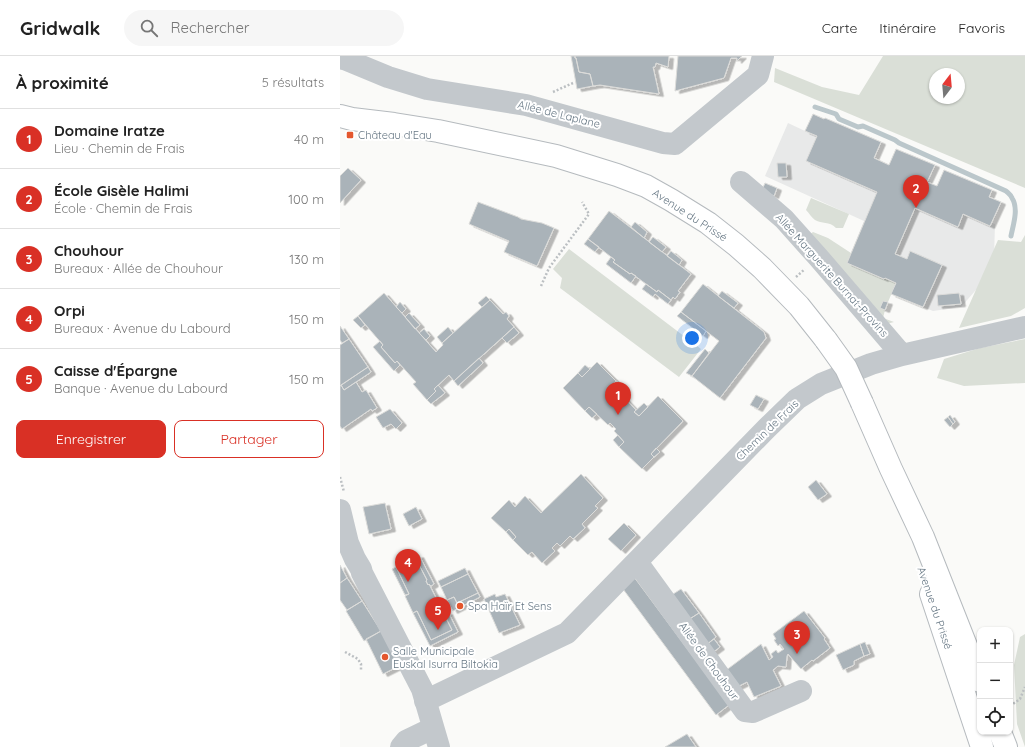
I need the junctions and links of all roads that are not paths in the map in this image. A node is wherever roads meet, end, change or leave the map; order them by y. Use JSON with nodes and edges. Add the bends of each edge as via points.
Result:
{"nodes":[{"id":1,"x":340,"y":58,"type":"edge"},
{"id":2,"x":760,"y":66,"type":"edge"},
{"id":3,"x":344,"y":119,"type":"edge"},
{"id":4,"x":741,"y":182,"type":"dead end"},
{"id":5,"x":1025,"y":327,"type":"edge"},
{"id":6,"x":902,"y":355,"type":"junction"},
{"id":7,"x":891,"y":469,"type":"junction"},
{"id":8,"x":340,"y":510,"type":"edge"},
{"id":9,"x":637,"y":562,"type":"junction"},
{"id":10,"x":977,"y":673,"type":"edge"},
{"id":11,"x":801,"y":691,"type":"dead end"},
{"id":12,"x":425,"y":701,"type":"junction"},
{"id":13,"x":1001,"y":735,"type":"edge"},
{"id":14,"x":436,"y":737,"type":"edge"},
{"id":15,"x":401,"y":747,"type":"edge"},
{"id":16,"x":982,"y":747,"type":"edge"},
{"id":17,"x":1006,"y":747,"type":"edge"}],
"edges":[{"from":1,"to":2,"type":"street","name":"Allée de Laplane","via":[[388,78],[427,89],[526,105],[675,144]]},
{"from":3,"to":7,"type":"main road","name":"Avenue du Prissé","bridge":true,"via":[[438,131],[549,155],[646,186],[702,219],[762,268],[799,306],[826,340],[846,368]]},
{"from":4,"to":6,"type":"street","name":"Allée Marguerite Burnat-Provins","via":[[784,219]]},
{"from":5,"to":6,"type":"street","name":"Chemin de Frais"},
{"from":6,"to":9,"type":"street","name":"Chemin de Frais","via":[[870,364],[821,384],[797,399]]},
{"from":7,"to":10,"type":"main road","name":"Avenue du Prissé","via":[[923,536]]},
{"from":7,"to":16,"type":"main road","name":"Avenue du Prissé"},
{"from":8,"to":12,"type":"street","via":[[348,543],[355,559],[422,689]]},
{"from":9,"to":11,"type":"street","name":"Allée de Chouhour","via":[[744,710],[753,712]]},
{"from":9,"to":12,"type":"street","name":"Chemin de Frais","via":[[567,633]]},
{"from":12,"to":14,"type":"street"},
{"from":13,"to":17,"type":"main road"},
{"from":14,"to":15,"type":"street","via":[[406,741]]}]}
